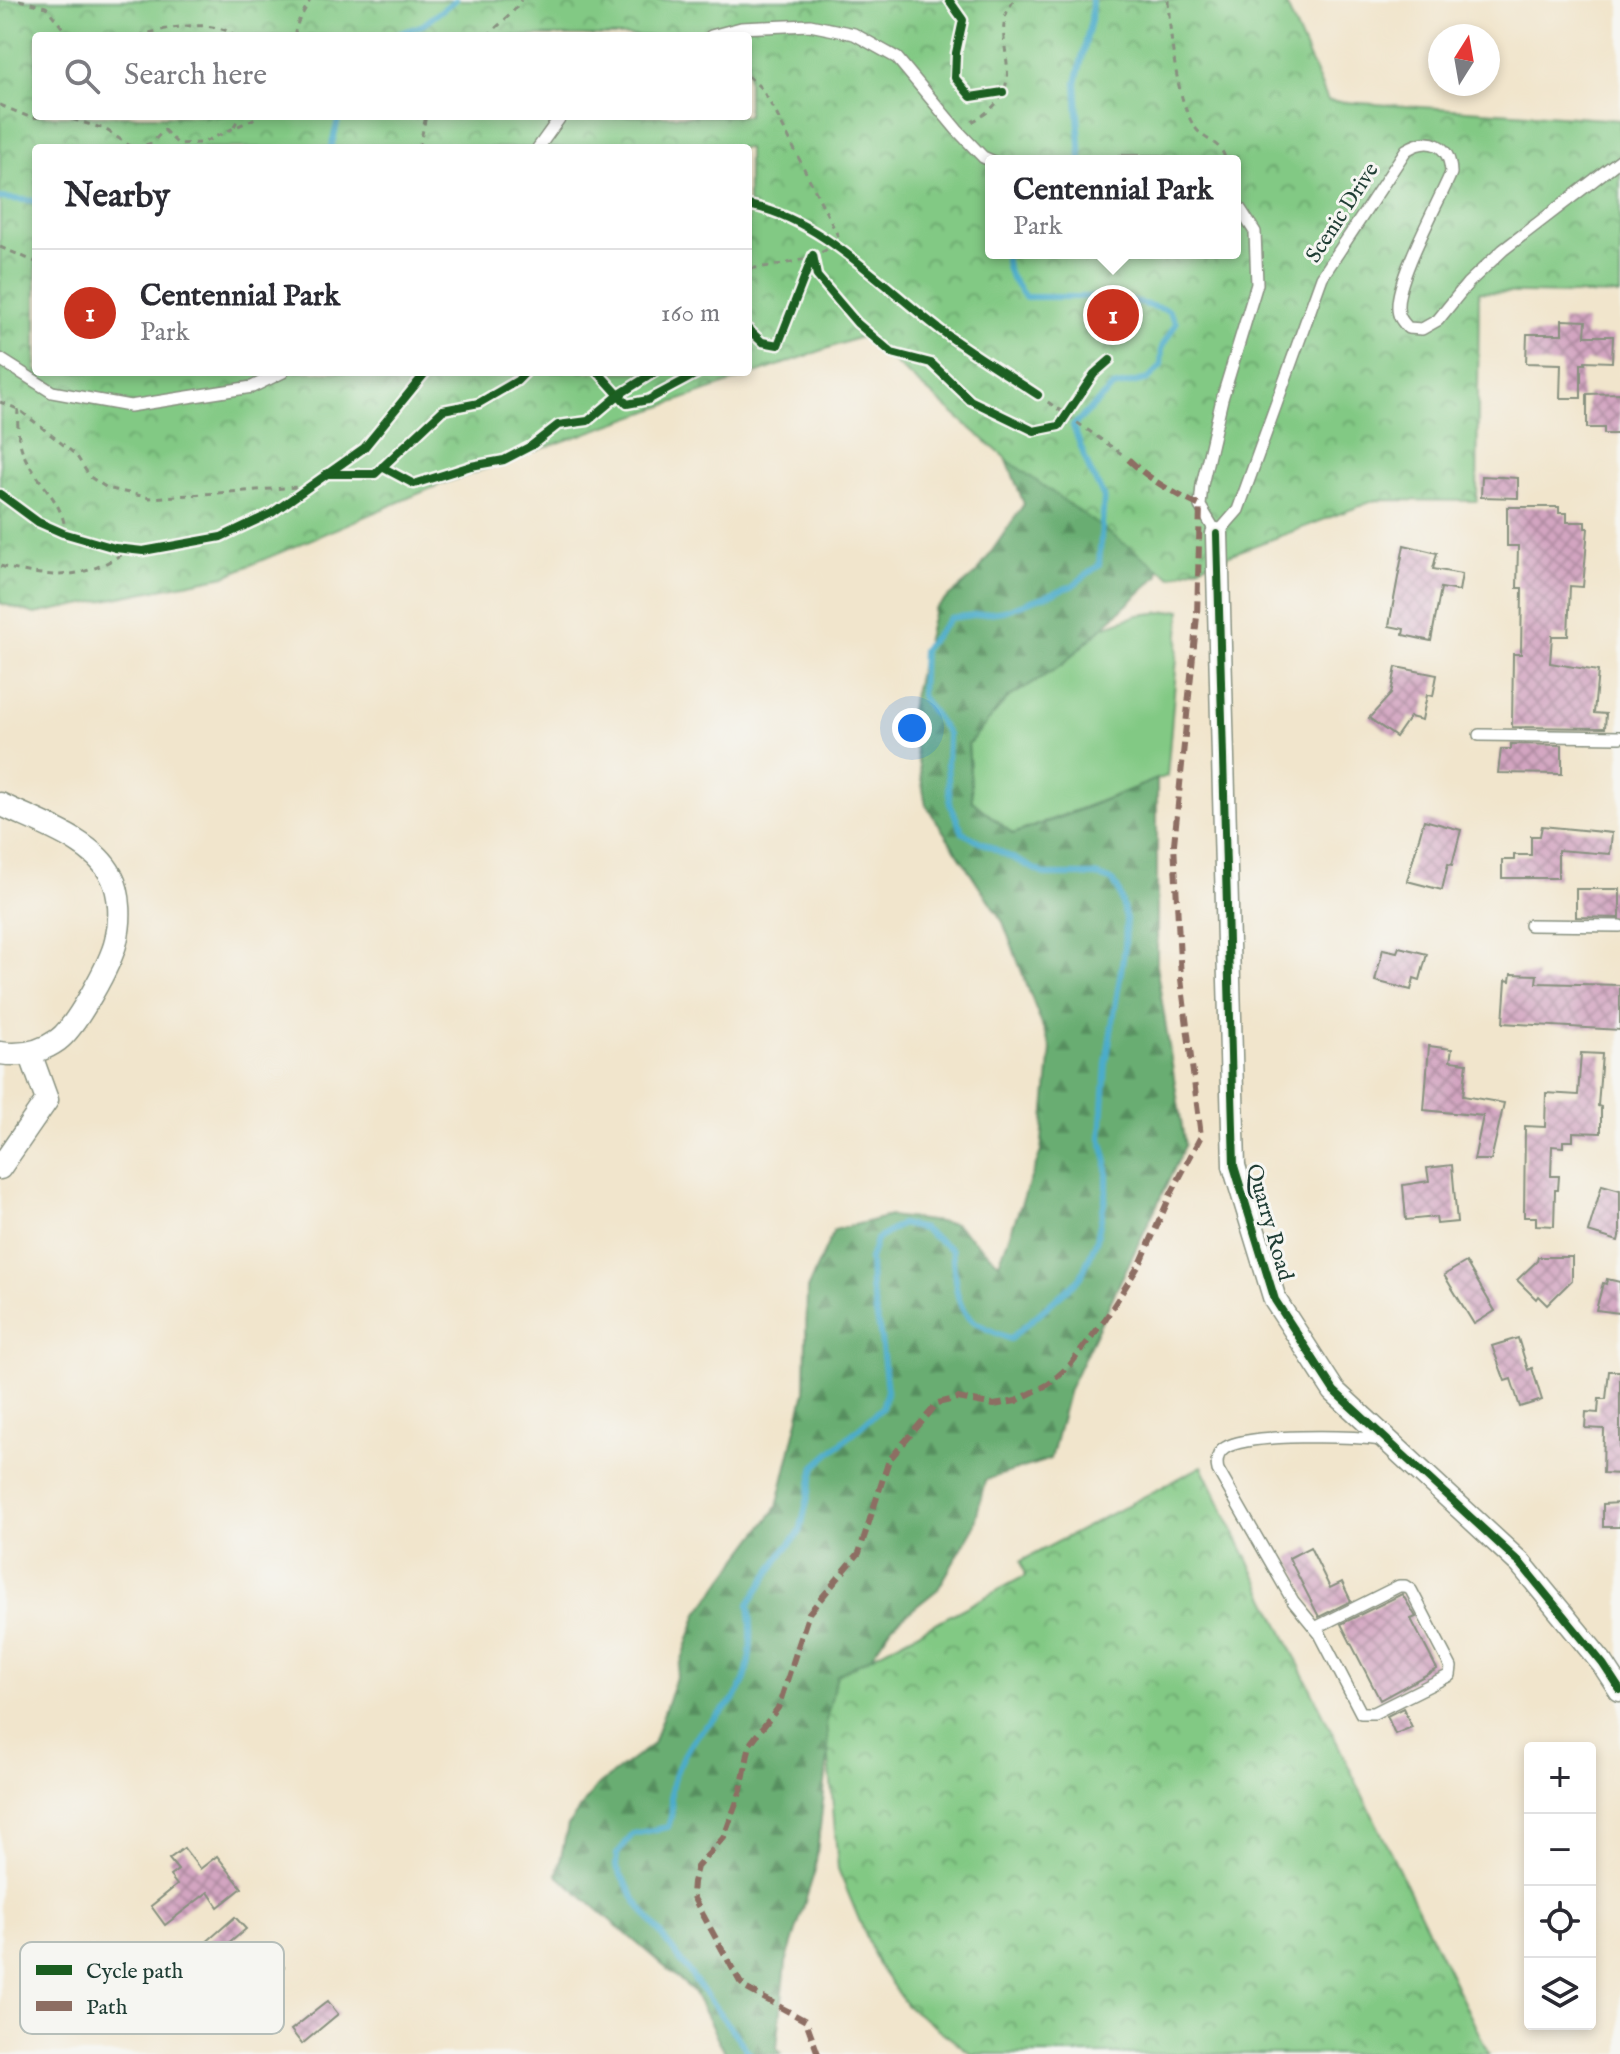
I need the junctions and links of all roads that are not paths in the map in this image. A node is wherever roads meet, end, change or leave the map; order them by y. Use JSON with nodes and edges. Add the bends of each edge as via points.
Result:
{"nodes":[{"id":1,"x":726,"y":32,"type":"edge"},
{"id":2,"x":558,"y":120,"type":"edge"},
{"id":3,"x":541,"y":144,"type":"edge"},
{"id":4,"x":985,"y":158,"type":"edge"},
{"id":5,"x":1620,"y":160,"type":"edge"},
{"id":6,"x":1241,"y":210,"type":"edge"},
{"id":7,"x":0,"y":359,"type":"edge"},
{"id":8,"x":275,"y":376,"type":"edge"},
{"id":9,"x":1217,"y":534,"type":"junction"},
{"id":10,"x":1479,"y":735,"type":"dead end"},
{"id":11,"x":1620,"y":737,"type":"edge"},
{"id":12,"x":0,"y":804,"type":"edge"},
{"id":13,"x":1530,"y":925,"type":"dead end"},
{"id":14,"x":1620,"y":926,"type":"edge"},
{"id":15,"x":0,"y":1053,"type":"edge"},
{"id":16,"x":30,"y":1053,"type":"junction"},
{"id":17,"x":0,"y":1168,"type":"edge"},
{"id":18,"x":1388,"y":1441,"type":"junction"},
{"id":19,"x":1315,"y":1628,"type":"junction"},
{"id":20,"x":1620,"y":1690,"type":"edge"}],
"edges":[{"from":1,"to":4,"type":"lane","via":[[810,25],[854,34],[897,58]]},
{"from":2,"to":3,"type":"lane"},
{"from":5,"to":9,"type":"lane","name":"Scenic Drive","via":[[1503,250],[1438,320],[1422,329],[1408,328],[1400,319],[1400,286],[1451,173],[1451,161],[1432,143],[1406,150],[1322,277],[1238,510]]},
{"from":6,"to":9,"type":"lane","via":[[1255,232],[1257,284],[1202,485],[1200,506]]},
{"from":7,"to":8,"type":"lane","via":[[52,392],[130,406],[252,387]]},
{"from":9,"to":18,"type":"street","name":"Quarry Road","via":[[1234,1166],[1275,1300],[1334,1391]]},
{"from":10,"to":11,"type":"lane"},
{"from":12,"to":16,"type":"street","via":[[89,848],[112,876],[120,909],[116,943],[81,1013],[58,1040]]},
{"from":13,"to":14,"type":"lane"},
{"from":15,"to":16,"type":"street"},
{"from":16,"to":17,"type":"street","via":[[47,1100]]},
{"from":18,"to":19,"type":"lane","via":[[1300,1437],[1236,1444],[1219,1453],[1218,1470],[1293,1601]]},
{"from":18,"to":20,"type":"street","name":"Quarry Road","via":[[1521,1564]]},
{"from":19,"to":19,"type":"lane","via":[[1405,1586],[1451,1667],[1450,1675],[1374,1713],[1361,1713]]}]}
